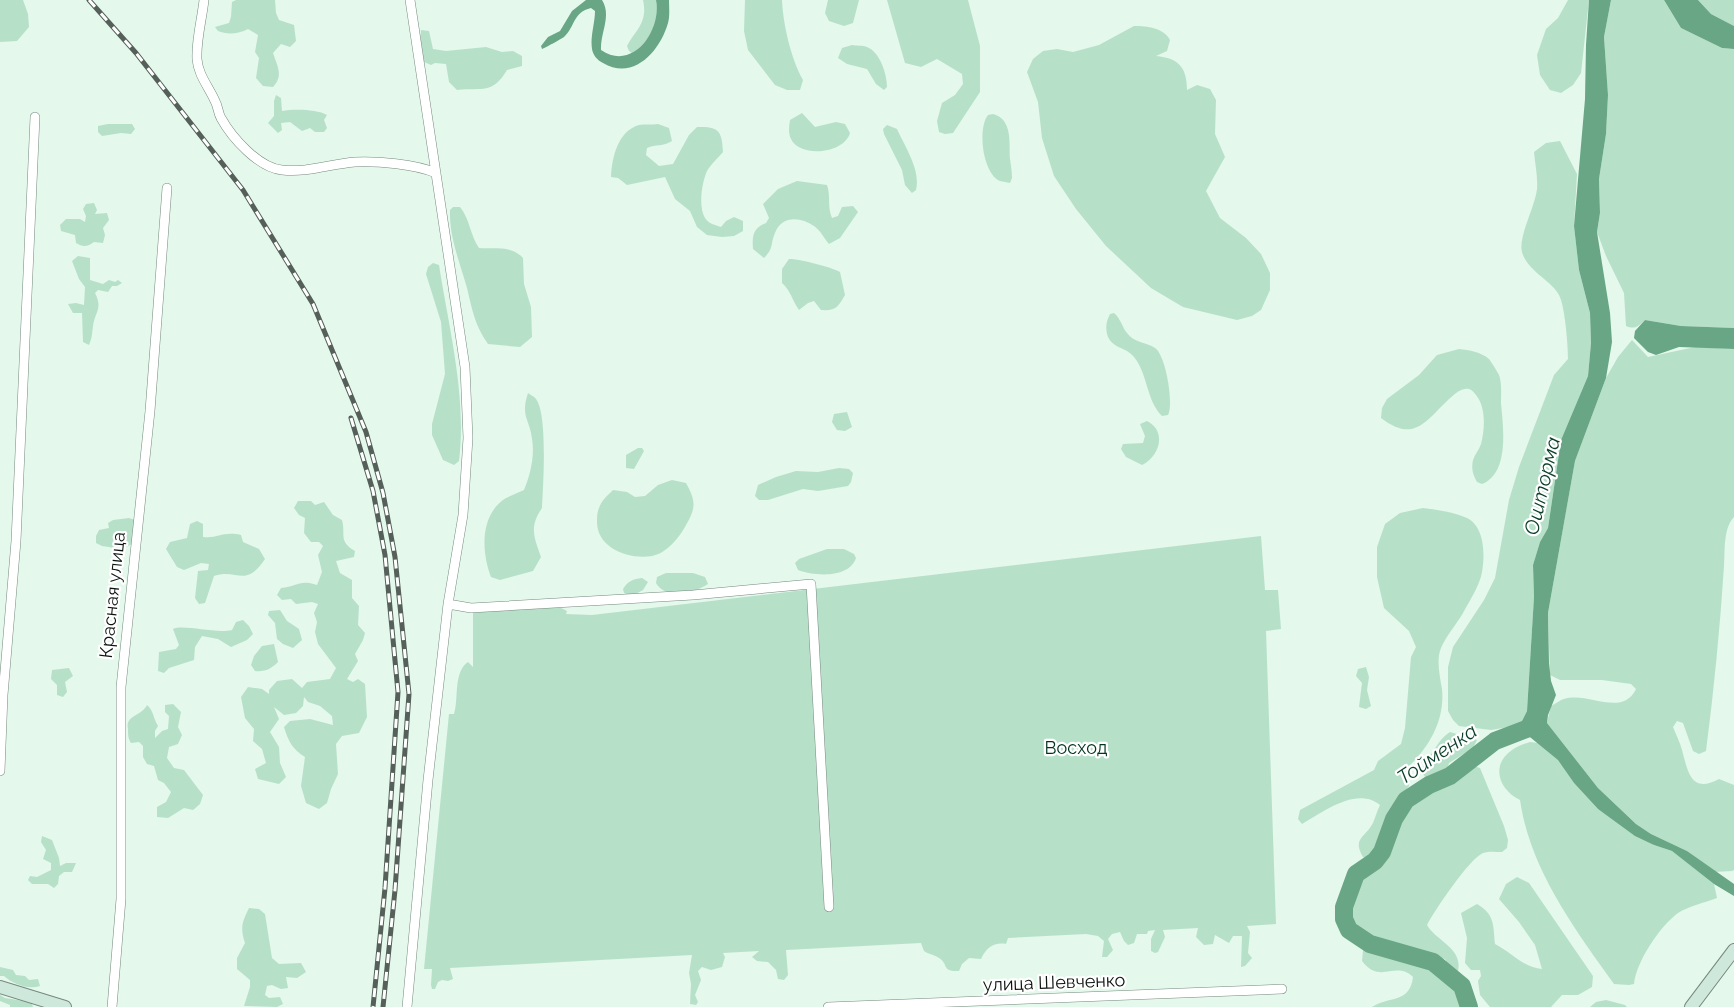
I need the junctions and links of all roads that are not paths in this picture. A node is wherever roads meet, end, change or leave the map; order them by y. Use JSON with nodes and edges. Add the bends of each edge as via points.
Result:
{"nodes":[{"id":1,"x":204,"y":0,"type":"edge"},
{"id":2,"x":410,"y":0,"type":"edge"},
{"id":3,"x":35,"y":117,"type":"dead end"},
{"id":4,"x":436,"y":173,"type":"junction"},
{"id":5,"x":167,"y":188,"type":"dead end"},
{"id":6,"x":448,"y":604,"type":"junction"},
{"id":7,"x":0,"y":771,"type":"edge"},
{"id":8,"x":829,"y":907,"type":"dead end"},
{"id":9,"x":1734,"y":950,"type":"edge"},
{"id":10,"x":0,"y":987,"type":"edge"},
{"id":11,"x":1282,"y":989,"type":"dead end"},
{"id":12,"x":65,"y":1007,"type":"edge"},
{"id":13,"x":112,"y":1007,"type":"edge"},
{"id":14,"x":407,"y":1007,"type":"edge"},
{"id":15,"x":828,"y":1007,"type":"edge"},
{"id":16,"x":1691,"y":1007,"type":"edge"}],
"edges":[{"from":1,"to":4,"type":"street","via":[[197,60],[219,115],[251,155],[282,170],[314,170],[354,162]]},
{"from":2,"to":4,"type":"street"},
{"from":3,"to":7,"type":"street","via":[[16,541]]},
{"from":4,"to":6,"type":"street","via":[[465,367],[468,438],[463,515]]},
{"from":5,"to":13,"type":"street","name":"Красная улица","via":[[150,411],[121,687],[121,899]]},
{"from":6,"to":8,"type":"street","via":[[471,608],[811,584]]},
{"from":6,"to":14,"type":"street"},
{"from":9,"to":16,"type":"street"},
{"from":10,"to":12,"type":"street"},
{"from":11,"to":15,"type":"street","name":"улица Шевченко"}]}
